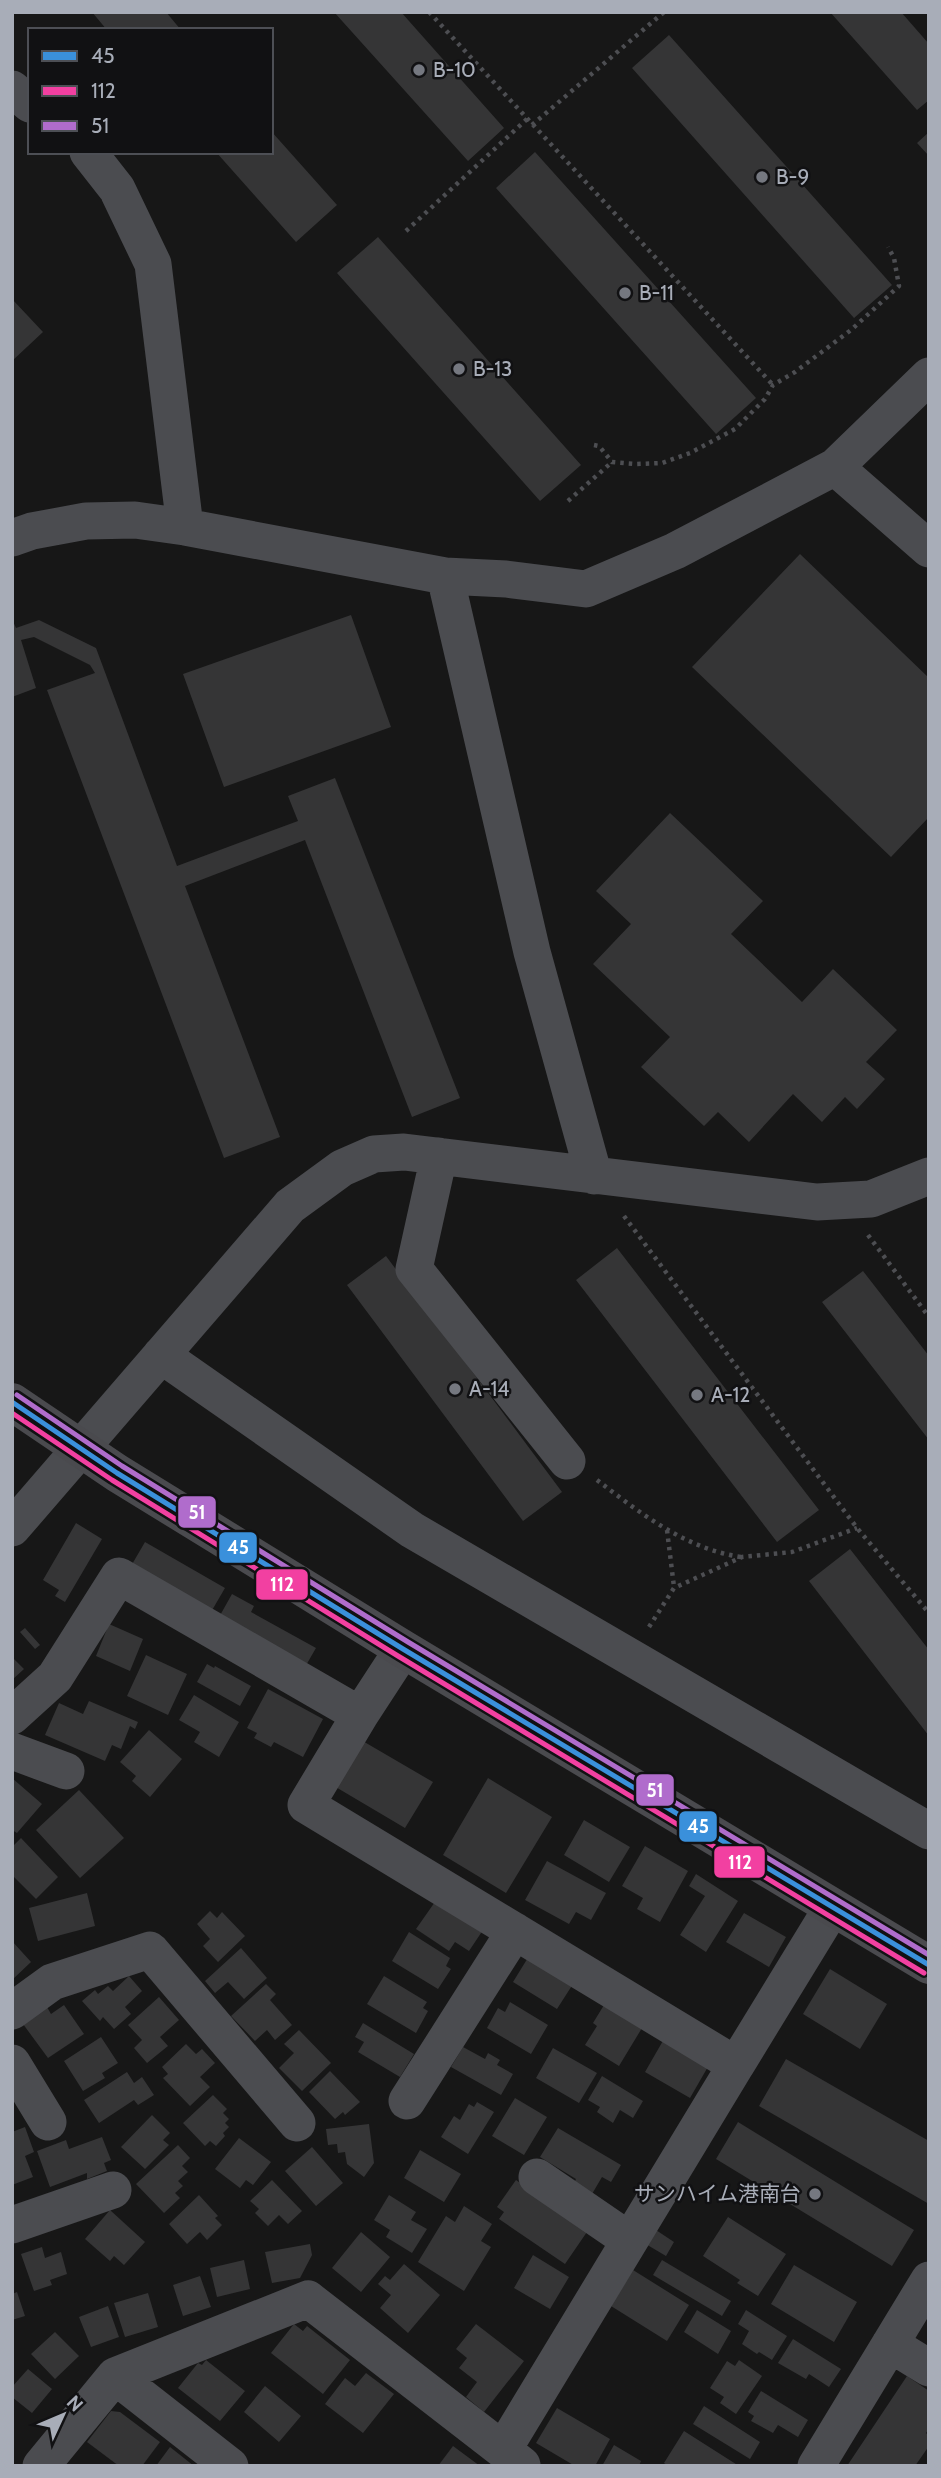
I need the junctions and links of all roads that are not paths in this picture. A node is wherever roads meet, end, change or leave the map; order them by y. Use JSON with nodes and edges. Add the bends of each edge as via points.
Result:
{"nodes":[{"id":1,"x":12,"y":89,"type":"edge"},
{"id":2,"x":28,"y":102,"type":"edge"},
{"id":3,"x":90,"y":154,"type":"edge"},
{"id":4,"x":929,"y":376,"type":"edge"},
{"id":5,"x":835,"y":467,"type":"junction"},
{"id":6,"x":185,"y":527,"type":"junction"},
{"id":7,"x":12,"y":538,"type":"edge"},
{"id":8,"x":929,"y":549,"type":"edge"},
{"id":9,"x":445,"y":576,"type":"junction"},
{"id":10,"x":439,"y":1156,"type":"junction"},
{"id":11,"x":594,"y":1176,"type":"junction"},
{"id":12,"x":929,"y":1177,"type":"edge"},
{"id":13,"x":161,"y":1355,"type":"junction"},
{"id":14,"x":12,"y":1402,"type":"edge"},
{"id":15,"x":80,"y":1449,"type":"junction"},
{"id":16,"x":567,"y":1461,"type":"road end"},
{"id":17,"x":12,"y":1528,"type":"edge"},
{"id":18,"x":403,"y":1649,"type":"junction"},
{"id":19,"x":360,"y":1715,"type":"junction"},
{"id":20,"x":12,"y":1716,"type":"edge"},
{"id":21,"x":12,"y":1751,"type":"edge"},
{"id":22,"x":66,"y":1771,"type":"dead end"},
{"id":23,"x":929,"y":1831,"type":"edge"},
{"id":24,"x":832,"y":1908,"type":"junction"},
{"id":25,"x":515,"y":1931,"type":"junction"},
{"id":26,"x":929,"y":1965,"type":"edge"},
{"id":27,"x":12,"y":2011,"type":"edge"},
{"id":28,"x":12,"y":2063,"type":"edge"},
{"id":29,"x":736,"y":2065,"type":"junction"},
{"id":30,"x":423,"y":2089,"type":"dead end"},
{"id":31,"x":48,"y":2122,"type":"dead end"},
{"id":32,"x":298,"y":2123,"type":"dead end"},
{"id":33,"x":537,"y":2176,"type":"dead end"},
{"id":34,"x":113,"y":2190,"type":"dead end"},
{"id":35,"x":12,"y":2225,"type":"edge"},
{"id":36,"x":629,"y":2240,"type":"junction"},
{"id":37,"x":929,"y":2280,"type":"edge"},
{"id":38,"x":890,"y":2344,"type":"junction"},
{"id":39,"x":929,"y":2368,"type":"edge"},
{"id":40,"x":115,"y":2376,"type":"junction"},
{"id":41,"x":513,"y":2458,"type":"edge"},
{"id":42,"x":41,"y":2466,"type":"edge"},
{"id":43,"x":230,"y":2466,"type":"edge"},
{"id":44,"x":816,"y":2466,"type":"edge"}],
"edges":[{"from":1,"to":2,"type":"street"},
{"from":3,"to":6,"type":"street","via":[[117,189],[153,264]]},
{"from":4,"to":5,"type":"street"},
{"from":5,"to":8,"type":"street"},
{"from":5,"to":9,"type":"street","via":[[675,551],[586,589]]},
{"from":6,"to":7,"type":"street","via":[[135,520],[86,521]]},
{"from":6,"to":9,"type":"street"},
{"from":9,"to":11,"type":"street","via":[[531,952]]},
{"from":10,"to":11,"type":"street"},
{"from":10,"to":13,"type":"street","via":[[374,1154],[342,1168],[290,1206]]},
{"from":10,"to":16,"type":"street","via":[[414,1269]]},
{"from":11,"to":12,"type":"street","via":[[817,1202],[871,1199]]},
{"from":13,"to":15,"type":"street"},
{"from":13,"to":23,"type":"street","via":[[412,1531]]},
{"from":14,"to":15,"type":"street"},
{"from":15,"to":17,"type":"street"},
{"from":15,"to":18,"type":"street"},
{"from":18,"to":19,"type":"street"},
{"from":18,"to":24,"type":"street"},
{"from":19,"to":20,"type":"street","via":[[119,1576],[55,1677]]},
{"from":19,"to":25,"type":"street","via":[[306,1805]]},
{"from":21,"to":22,"type":"street"},
{"from":24,"to":26,"type":"street"},
{"from":24,"to":29,"type":"street"},
{"from":25,"to":29,"type":"street"},
{"from":25,"to":30,"type":"street"},
{"from":27,"to":32,"type":"street","via":[[52,1982],[150,1950]]},
{"from":28,"to":31,"type":"street"},
{"from":29,"to":36,"type":"street"},
{"from":33,"to":36,"type":"street"},
{"from":34,"to":35,"type":"street","via":[[65,2220]]},
{"from":36,"to":41,"type":"street"},
{"from":37,"to":38,"type":"street"},
{"from":38,"to":39,"type":"street"},
{"from":38,"to":44,"type":"street"},
{"from":40,"to":41,"type":"street","via":[[308,2300]]},
{"from":40,"to":42,"type":"street"},
{"from":40,"to":43,"type":"street"}]}
